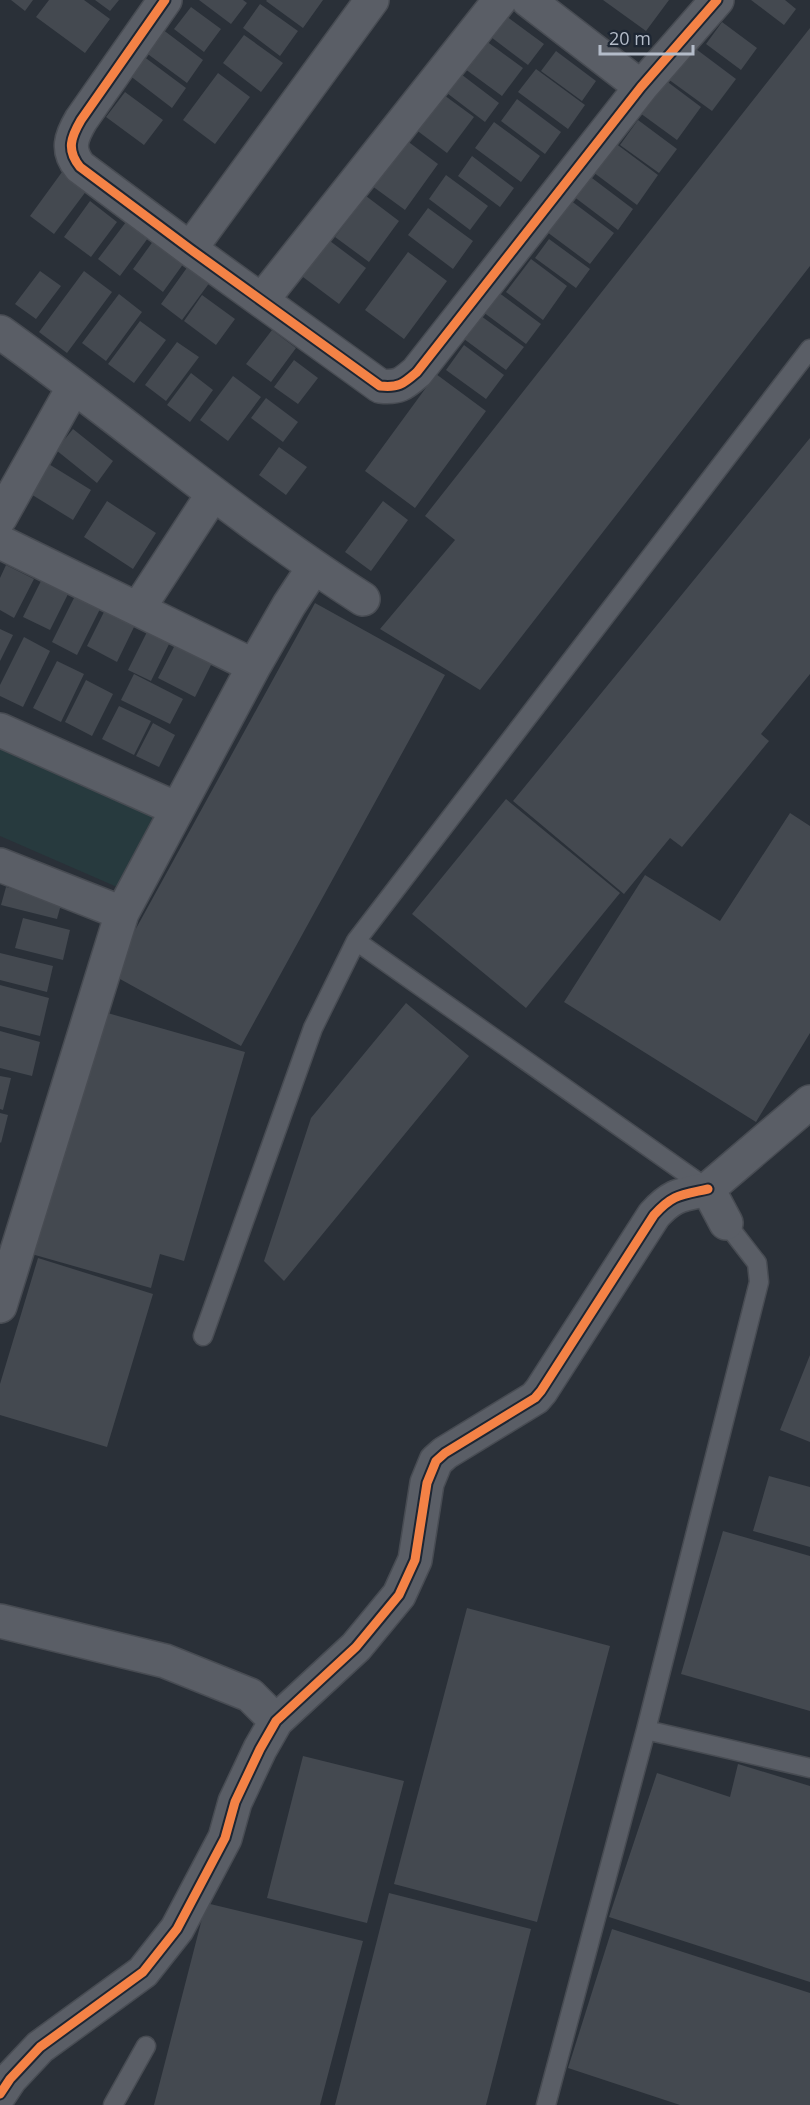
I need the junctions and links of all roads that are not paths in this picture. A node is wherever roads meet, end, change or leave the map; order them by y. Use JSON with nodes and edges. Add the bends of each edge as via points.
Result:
{"nodes":[{"id":1,"x":165,"y":0,"type":"edge"},
{"id":2,"x":372,"y":0,"type":"edge"},
{"id":3,"x":500,"y":0,"type":"edge"},
{"id":4,"x":528,"y":0,"type":"edge"},
{"id":5,"x":717,"y":0,"type":"edge"},
{"id":6,"x":641,"y":87,"type":"junction"},
{"id":7,"x":190,"y":249,"type":"junction"},
{"id":8,"x":262,"y":300,"type":"junction"},
{"id":9,"x":0,"y":332,"type":"edge"},
{"id":10,"x":810,"y":349,"type":"edge"},
{"id":11,"x":73,"y":388,"type":"junction"},
{"id":12,"x":213,"y":494,"type":"junction"},
{"id":13,"x":0,"y":518,"type":"edge"},
{"id":14,"x":0,"y":542,"type":"edge"},
{"id":15,"x":314,"y":567,"type":"junction"},
{"id":16,"x":363,"y":599,"type":"dead end"},
{"id":17,"x":138,"y":609,"type":"junction"},
{"id":18,"x":254,"y":666,"type":"junction"},
{"id":19,"x":0,"y":730,"type":"edge"},
{"id":20,"x":177,"y":809,"type":"junction"},
{"id":21,"x":0,"y":865,"type":"edge"},
{"id":22,"x":122,"y":913,"type":"junction"},
{"id":23,"x":356,"y":941,"type":"junction"},
{"id":24,"x":810,"y":1102,"type":"edge"},
{"id":25,"x":708,"y":1189,"type":"junction"},
{"id":26,"x":726,"y":1223,"type":"joint"},
{"id":27,"x":0,"y":1306,"type":"edge"},
{"id":28,"x":203,"y":1336,"type":"dead end"},
{"id":29,"x":0,"y":1621,"type":"edge"},
{"id":30,"x":276,"y":1721,"type":"junction"},
{"id":31,"x":646,"y":1730,"type":"junction"},
{"id":32,"x":810,"y":1768,"type":"edge"},
{"id":33,"x":146,"y":2046,"type":"dead end"},
{"id":34,"x":0,"y":2094,"type":"edge"},
{"id":35,"x":113,"y":2105,"type":"edge"},
{"id":36,"x":546,"y":2105,"type":"edge"}],
"edges":[{"from":1,"to":7,"type":"street","via":[[81,120],[71,148],[80,166]]},
{"from":2,"to":7,"type":"street"},
{"from":3,"to":8,"type":"street"},
{"from":4,"to":6,"type":"street"},
{"from":5,"to":6,"type":"street"},
{"from":6,"to":8,"type":"street","via":[[417,372],[402,385],[380,386]]},
{"from":7,"to":8,"type":"street"},
{"from":9,"to":11,"type":"street"},
{"from":10,"to":23,"type":"lane"},
{"from":11,"to":12,"type":"street"},
{"from":11,"to":13,"type":"street"},
{"from":12,"to":15,"type":"street"},
{"from":12,"to":17,"type":"street"},
{"from":14,"to":17,"type":"street"},
{"from":15,"to":16,"type":"street"},
{"from":15,"to":18,"type":"street"},
{"from":17,"to":18,"type":"street"},
{"from":18,"to":20,"type":"street"},
{"from":19,"to":20,"type":"street"},
{"from":20,"to":22,"type":"street"},
{"from":21,"to":22,"type":"street"},
{"from":22,"to":27,"type":"street"},
{"from":23,"to":25,"type":"lane"},
{"from":23,"to":28,"type":"lane","via":[[314,1028]]},
{"from":24,"to":25,"type":"street"},
{"from":25,"to":26,"type":"street"},
{"from":25,"to":30,"type":"street","via":[[667,1201],[654,1215],[535,1398],[436,1461],[427,1483],[415,1560],[399,1595],[356,1647]]},
{"from":26,"to":31,"type":"lane","via":[[757,1263],[759,1282]]},
{"from":29,"to":30,"type":"street","via":[[165,1661],[250,1695]]},
{"from":30,"to":34,"type":"street","via":[[235,1802],[225,1838],[177,1929],[143,1972],[40,2046]]},
{"from":31,"to":32,"type":"lane"},
{"from":31,"to":36,"type":"lane"},
{"from":33,"to":35,"type":"lane"}]}
